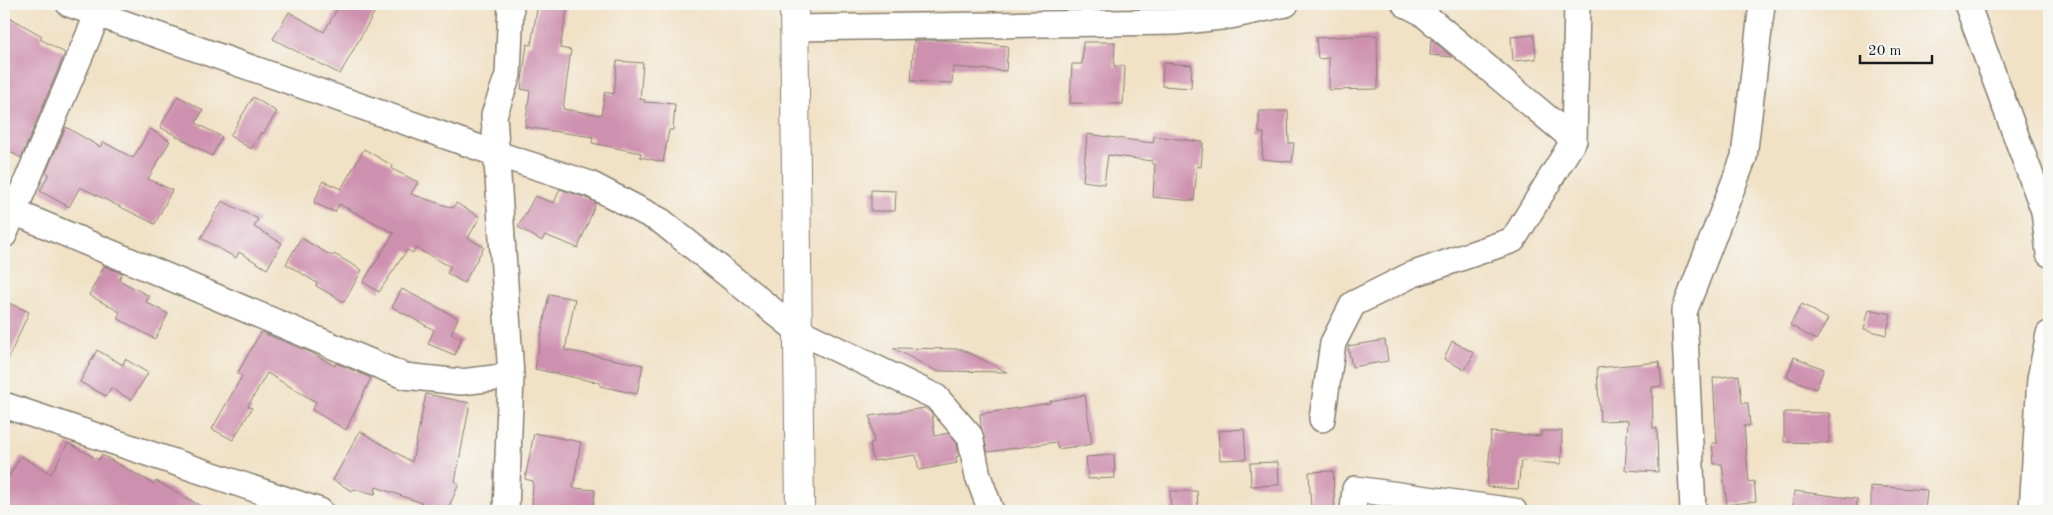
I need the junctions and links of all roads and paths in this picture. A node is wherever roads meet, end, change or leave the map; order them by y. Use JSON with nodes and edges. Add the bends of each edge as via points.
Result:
{"nodes":[{"id":1,"x":69,"y":4,"type":"edge"},
{"id":2,"x":511,"y":4,"type":"edge"},
{"id":3,"x":1286,"y":4,"type":"edge"},
{"id":4,"x":1405,"y":4,"type":"edge"},
{"id":5,"x":1577,"y":4,"type":"edge"},
{"id":6,"x":1762,"y":4,"type":"edge"},
{"id":7,"x":1968,"y":4,"type":"edge"},
{"id":8,"x":100,"y":9,"type":"edge"},
{"id":9,"x":1057,"y":14,"type":"edge"},
{"id":10,"x":794,"y":16,"type":"edge"},
{"id":11,"x":1574,"y":140,"type":"junction"},
{"id":12,"x":498,"y":154,"type":"junction"},
{"id":13,"x":14,"y":212,"type":"junction"},
{"id":14,"x":4,"y":235,"type":"edge"},
{"id":15,"x":2049,"y":254,"type":"edge"},
{"id":16,"x":797,"y":330,"type":"junction"},
{"id":17,"x":2049,"y":334,"type":"edge"},
{"id":18,"x":511,"y":376,"type":"junction"},
{"id":19,"x":4,"y":405,"type":"edge"},
{"id":20,"x":1322,"y":419,"type":"dead end"},
{"id":21,"x":320,"y":511,"type":"edge"},
{"id":22,"x":506,"y":511,"type":"edge"},
{"id":23,"x":800,"y":511,"type":"edge"},
{"id":24,"x":991,"y":511,"type":"edge"},
{"id":25,"x":1353,"y":511,"type":"edge"},
{"id":26,"x":1514,"y":511,"type":"edge"},
{"id":27,"x":1693,"y":511,"type":"edge"},
{"id":28,"x":2032,"y":511,"type":"edge"}],
"edges":[{"from":1,"to":8,"type":"street"},
{"from":2,"to":12,"type":"street","via":[[508,74],[494,115]]},
{"from":3,"to":9,"type":"street","via":[[1230,16],[1175,22]]},
{"from":4,"to":11,"type":"street","via":[[1421,12]]},
{"from":5,"to":11,"type":"street"},
{"from":6,"to":27,"type":"street","via":[[1744,158],[1684,312]]},
{"from":7,"to":15,"type":"street","via":[[2044,210]]},
{"from":8,"to":12,"type":"street"},
{"from":8,"to":13,"type":"street"},
{"from":9,"to":10,"type":"street"},
{"from":10,"to":16,"type":"main road"},
{"from":11,"to":20,"type":"street","via":[[1513,240],[1411,275],[1353,304],[1333,343]]},
{"from":12,"to":16,"type":"street","via":[[590,184],[661,221]]},
{"from":12,"to":18,"type":"street"},
{"from":13,"to":14,"type":"street"},
{"from":13,"to":18,"type":"street","via":[[404,376],[461,382]]},
{"from":16,"to":23,"type":"main road"},
{"from":16,"to":24,"type":"street","via":[[936,397],[970,436],[978,476]]},
{"from":17,"to":28,"type":"street","via":[[2040,379]]},
{"from":18,"to":22,"type":"street"},
{"from":19,"to":21,"type":"street"},
{"from":25,"to":26,"type":"street","via":[[1355,489]]}]}
